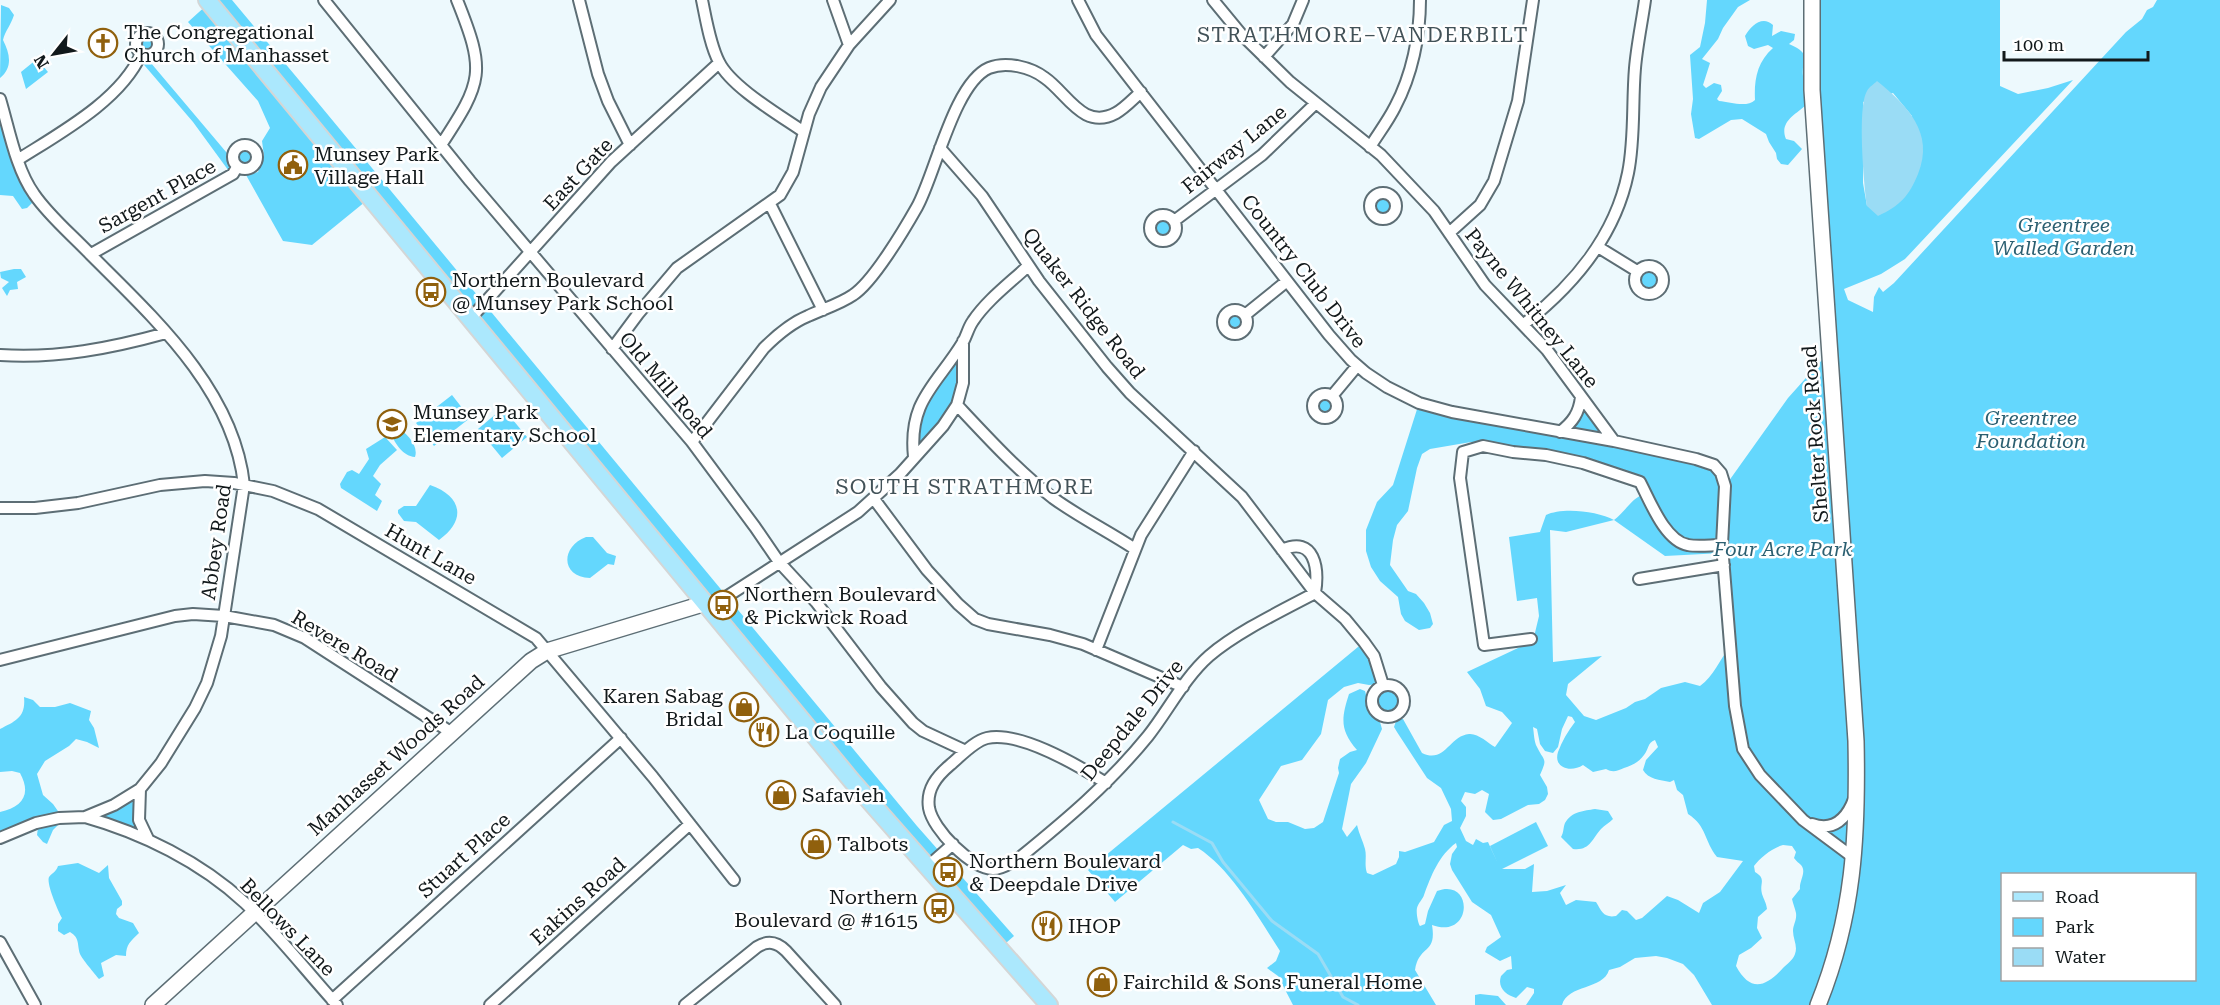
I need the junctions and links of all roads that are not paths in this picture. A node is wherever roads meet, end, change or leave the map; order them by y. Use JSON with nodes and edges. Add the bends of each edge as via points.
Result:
{"nodes":[{"id":1,"x":207,"y":0,"type":"edge"},
{"id":2,"x":324,"y":0,"type":"edge"},
{"id":3,"x":457,"y":0,"type":"edge"},
{"id":4,"x":579,"y":0,"type":"edge"},
{"id":5,"x":702,"y":0,"type":"edge"},
{"id":6,"x":833,"y":0,"type":"edge"},
{"id":7,"x":890,"y":0,"type":"edge"},
{"id":8,"x":1078,"y":0,"type":"edge"},
{"id":9,"x":1213,"y":0,"type":"edge"},
{"id":10,"x":1304,"y":0,"type":"edge"},
{"id":11,"x":1420,"y":0,"type":"edge"},
{"id":12,"x":1533,"y":0,"type":"edge"},
{"id":13,"x":1645,"y":0,"type":"edge"},
{"id":14,"x":1812,"y":0,"type":"edge"},
{"id":15,"x":849,"y":45,"type":"junction"},
{"id":16,"x":141,"y":54,"type":"dead end"},
{"id":17,"x":1264,"y":57,"type":"junction"},
{"id":18,"x":719,"y":63,"type":"junction"},
{"id":19,"x":1141,"y":92,"type":"junction"},
{"id":20,"x":0,"y":99,"type":"edge"},
{"id":21,"x":1316,"y":104,"type":"junction"},
{"id":22,"x":804,"y":132,"type":"junction"},
{"id":23,"x":441,"y":145,"type":"junction"},
{"id":24,"x":630,"y":145,"type":"junction"},
{"id":25,"x":1370,"y":147,"type":"junction"},
{"id":26,"x":940,"y":148,"type":"junction"},
{"id":27,"x":19,"y":159,"type":"junction"},
{"id":28,"x":237,"y":167,"type":"dead end"},
{"id":29,"x":1408,"y":183,"type":"junction"},
{"id":30,"x":1216,"y":189,"type":"junction"},
{"id":31,"x":1393,"y":196,"type":"dead end"},
{"id":32,"x":770,"y":204,"type":"junction"},
{"id":33,"x":1174,"y":221,"type":"dead end"},
{"id":34,"x":1449,"y":233,"type":"junction"},
{"id":35,"x":1598,"y":247,"type":"junction"},
{"id":36,"x":530,"y":252,"type":"junction"},
{"id":37,"x":91,"y":254,"type":"junction"},
{"id":38,"x":1028,"y":266,"type":"junction"},
{"id":39,"x":1637,"y":271,"type":"dead end"},
{"id":40,"x":1287,"y":281,"type":"junction"},
{"id":41,"x":823,"y":310,"type":"junction"},
{"id":42,"x":1245,"y":315,"type":"dead end"},
{"id":43,"x":471,"y":318,"type":"junction"},
{"id":44,"x":1524,"y":324,"type":"junction"},
{"id":45,"x":166,"y":333,"type":"junction"},
{"id":46,"x":963,"y":341,"type":"junction"},
{"id":47,"x":612,"y":350,"type":"junction"},
{"id":48,"x":0,"y":355,"type":"edge"},
{"id":49,"x":1358,"y":366,"type":"junction"},
{"id":50,"x":1332,"y":396,"type":"dead end"},
{"id":51,"x":1581,"y":397,"type":"junction"},
{"id":52,"x":957,"y":405,"type":"junction"},
{"id":53,"x":1560,"y":432,"type":"junction"},
{"id":54,"x":1614,"y":441,"type":"junction"},
{"id":55,"x":692,"y":442,"type":"junction"},
{"id":56,"x":1194,"y":451,"type":"junction"},
{"id":57,"x":914,"y":457,"type":"junction"},
{"id":58,"x":244,"y":485,"type":"junction"},
{"id":59,"x":874,"y":499,"type":"junction"},
{"id":60,"x":0,"y":508,"type":"edge"},
{"id":61,"x":1722,"y":545,"type":"junction"},
{"id":62,"x":1135,"y":549,"type":"junction"},
{"id":63,"x":1282,"y":550,"type":"junction"},
{"id":64,"x":779,"y":562,"type":"junction"},
{"id":65,"x":1724,"y":565,"type":"junction"},
{"id":66,"x":1639,"y":579,"type":"dead end"},
{"id":67,"x":1315,"y":593,"type":"junction"},
{"id":68,"x":706,"y":603,"type":"junction"},
{"id":69,"x":224,"y":616,"type":"junction"},
{"id":70,"x":1531,"y":639,"type":"dead end"},
{"id":71,"x":1096,"y":650,"type":"junction"},
{"id":72,"x":547,"y":651,"type":"junction"},
{"id":73,"x":0,"y":660,"type":"edge"},
{"id":74,"x":1383,"y":685,"type":"dead end"},
{"id":75,"x":1183,"y":687,"type":"junction"},
{"id":76,"x":452,"y":733,"type":"junction"},
{"id":77,"x":621,"y":738,"type":"junction"},
{"id":78,"x":966,"y":751,"type":"junction"},
{"id":79,"x":1106,"y":783,"type":"junction"},
{"id":80,"x":1857,"y":787,"type":"junction"},
{"id":81,"x":140,"y":789,"type":"junction"},
{"id":82,"x":85,"y":817,"type":"junction"},
{"id":83,"x":1803,"y":820,"type":"junction"},
{"id":84,"x":690,"y":824,"type":"junction"},
{"id":85,"x":0,"y":838,"type":"edge"},
{"id":86,"x":148,"y":839,"type":"junction"},
{"id":87,"x":953,"y":844,"type":"junction"},
{"id":88,"x":1854,"y":858,"type":"junction"},
{"id":89,"x":927,"y":867,"type":"junction"},
{"id":90,"x":734,"y":880,"type":"dead end"},
{"id":91,"x":254,"y":913,"type":"junction"},
{"id":92,"x":0,"y":942,"type":"edge"},
{"id":93,"x":162,"y":1002,"type":"edge"},
{"id":94,"x":335,"y":1002,"type":"edge"},
{"id":95,"x":690,"y":1004,"type":"edge"},
{"id":96,"x":35,"y":1005,"type":"edge"},
{"id":97,"x":490,"y":1005,"type":"edge"},
{"id":98,"x":835,"y":1005,"type":"edge"},
{"id":99,"x":1049,"y":1005,"type":"edge"},
{"id":100,"x":1818,"y":1005,"type":"edge"}],
"edges":[{"from":1,"to":43,"type":"main road"},
{"from":2,"to":23,"type":"street","name":"Old Mill Road"},
{"from":3,"to":23,"type":"street","via":[[474,46],[477,74],[468,102]]},
{"from":4,"to":24,"type":"street","via":[[598,74]]},
{"from":5,"to":18,"type":"street"},
{"from":6,"to":15,"type":"street"},
{"from":7,"to":15,"type":"street"},
{"from":8,"to":19,"type":"street","name":"Country Club Drive","via":[[1096,36]]},
{"from":9,"to":17,"type":"street","name":"Payne Whitney Lane"},
{"from":10,"to":17,"type":"street","via":[[1293,24]]},
{"from":11,"to":25,"type":"street","via":[[1407,80],[1395,108]]},
{"from":12,"to":34,"type":"street","via":[[1516,109],[1494,181],[1480,205]]},
{"from":13,"to":35,"type":"street","via":[[1635,66],[1628,171],[1616,213]]},
{"from":14,"to":80,"type":"main road","name":"Shelter Rock Road","via":[[1812,90]]},
{"from":15,"to":22,"type":"street","via":[[821,87]]},
{"from":16,"to":27,"type":"street","via":[[130,75],[97,106]]},
{"from":17,"to":21,"type":"street","name":"Payne Whitney Lane"},
{"from":18,"to":22,"type":"street","via":[[744,90]]},
{"from":18,"to":24,"type":"street","name":"East Gate"},
{"from":19,"to":26,"type":"street","via":[[1116,113],[1093,116],[1076,109],[1035,72],[995,67],[982,72],[972,83]]},
{"from":19,"to":30,"type":"street","name":"Country Club Drive"},
{"from":20,"to":27,"type":"street","name":"Abbey Road"},
{"from":21,"to":25,"type":"street","name":"Payne Whitney Lane"},
{"from":21,"to":30,"type":"street","name":"Fairway Lane","via":[[1262,155]]},
{"from":22,"to":32,"type":"street","via":[[794,172]]},
{"from":23,"to":36,"type":"street","name":"Old Mill Road"},
{"from":24,"to":36,"type":"street","name":"East Gate"},
{"from":25,"to":29,"type":"street","name":"Payne Whitney Lane"},
{"from":26,"to":38,"type":"street","name":"Quaker Ridge Road","via":[[982,196]]},
{"from":26,"to":41,"type":"street","via":[[918,205],[869,281],[851,297]]},
{"from":27,"to":37,"type":"street","name":"Abbey Road","via":[[41,204]]},
{"from":28,"to":37,"type":"street","name":"Sargent Place","via":[[233,174]]},
{"from":29,"to":31,"type":"street"},
{"from":29,"to":34,"type":"street","name":"Payne Whitney Lane","via":[[1439,216]]},
{"from":30,"to":33,"type":"street","name":"Fairway Lane"},
{"from":30,"to":40,"type":"street","name":"Country Club Drive"},
{"from":32,"to":41,"type":"street"},
{"from":32,"to":47,"type":"street","via":[[677,268]]},
{"from":34,"to":44,"type":"street","name":"Payne Whitney Lane","via":[[1485,285]]},
{"from":35,"to":39,"type":"street"},
{"from":35,"to":44,"type":"street","via":[[1558,296]]},
{"from":36,"to":43,"type":"street","name":"East Gate"},
{"from":36,"to":47,"type":"street","name":"Old Mill Road"},
{"from":37,"to":45,"type":"street","name":"Abbey Road"},
{"from":38,"to":46,"type":"street","via":[[976,317]]},
{"from":38,"to":56,"type":"street","name":"Quaker Ridge Road","via":[[1130,393]]},
{"from":40,"to":42,"type":"street"},
{"from":40,"to":49,"type":"street","name":"Country Club Drive"},
{"from":41,"to":55,"type":"street","via":[[794,323],[764,348]]},
{"from":43,"to":68,"type":"main road"},
{"from":44,"to":51,"type":"street","name":"Payne Whitney Lane"},
{"from":45,"to":48,"type":"street","via":[[75,352]]},
{"from":45,"to":58,"type":"street","name":"Abbey Road","via":[[221,412],[237,452]]},
{"from":46,"to":52,"type":"street","via":[[963,383]]},
{"from":46,"to":57,"type":"street","via":[[930,386],[915,420]]},
{"from":47,"to":55,"type":"street","name":"Old Mill Road"},
{"from":49,"to":50,"type":"street"},
{"from":49,"to":53,"type":"street","name":"Country Club Drive","via":[[1387,387],[1426,405]]},
{"from":51,"to":53,"type":"street","via":[[1578,413]]},
{"from":51,"to":54,"type":"street","name":"Payne Whitney Lane"},
{"from":52,"to":57,"type":"street"},
{"from":52,"to":62,"type":"street","via":[[1051,496]]},
{"from":53,"to":54,"type":"street","name":"Country Club Drive"},
{"from":54,"to":61,"type":"street","name":"Country Club Drive","via":[[1710,463],[1718,469],[1725,486]]},
{"from":55,"to":64,"type":"street","name":"Old Mill Road"},
{"from":56,"to":62,"type":"street"},
{"from":56,"to":63,"type":"street","name":"Quaker Ridge Road","via":[[1242,497]]},
{"from":57,"to":59,"type":"street"},
{"from":58,"to":60,"type":"street","name":"Hunt Lane","via":[[178,482],[78,502]]},
{"from":58,"to":69,"type":"street","name":"Abbey Road"},
{"from":58,"to":72,"type":"street","name":"Hunt Lane","via":[[285,494],[318,509],[532,635]]},
{"from":59,"to":64,"type":"street"},
{"from":59,"to":71,"type":"street","via":[[927,570],[970,616],[988,624],[1050,635]]},
{"from":61,"to":65,"type":"street"},
{"from":61,"to":70,"type":"street","via":[[1680,543],[1666,530],[1640,482],[1607,470],[1546,455],[1483,446],[1463,452],[1460,478],[1484,645]]},
{"from":62,"to":71,"type":"street"},
{"from":63,"to":67,"type":"street","name":"Quaker Ridge Road"},
{"from":63,"to":67,"type":"street","via":[[1299,546],[1311,554],[1317,570]]},
{"from":64,"to":68,"type":"street","via":[[723,598]]},
{"from":64,"to":78,"type":"street","name":"Old Mill Road","via":[[913,723]]},
{"from":65,"to":66,"type":"street"},
{"from":65,"to":83,"type":"street","via":[[1741,743],[1751,764]]},
{"from":67,"to":74,"type":"street","name":"Quaker Ridge Road","via":[[1370,650]]},
{"from":67,"to":75,"type":"street","name":"Deepdale Drive","via":[[1217,650]]},
{"from":68,"to":72,"type":"main road","name":"Manhasset Woods Road"},
{"from":68,"to":89,"type":"main road"},
{"from":69,"to":73,"type":"street","name":"Revere Road","via":[[176,616]]},
{"from":69,"to":76,"type":"street","name":"Revere Road","via":[[274,625],[305,638]]},
{"from":69,"to":81,"type":"street","name":"Abbey Road","via":[[214,660],[195,708]]},
{"from":71,"to":75,"type":"street"},
{"from":72,"to":76,"type":"main road","name":"Manhasset Woods Road"},
{"from":72,"to":77,"type":"street","name":"Hunt Lane"},
{"from":75,"to":79,"type":"street","name":"Deepdale Drive","via":[[1148,736]]},
{"from":76,"to":91,"type":"main road","name":"Manhasset Woods Road"},
{"from":77,"to":84,"type":"street","name":"Hunt Lane"},
{"from":77,"to":94,"type":"street","name":"Stuart Place"},
{"from":78,"to":79,"type":"street","name":"Deepdale Drive","via":[[986,738],[1020,741],[1073,763]]},
{"from":78,"to":87,"type":"street","name":"Deepdale Drive","via":[[940,774],[929,796],[932,817]]},
{"from":79,"to":87,"type":"street","name":"Deepdale Drive","via":[[1005,866],[981,866]]},
{"from":80,"to":83,"type":"street","via":[[1851,808],[1840,822],[1823,827]]},
{"from":80,"to":88,"type":"main road","name":"Shelter Rock Road"},
{"from":81,"to":82,"type":"street","name":"Abbey Road"},
{"from":81,"to":86,"type":"street","via":[[140,819]]},
{"from":82,"to":85,"type":"street","name":"Abbey Road","via":[[36,823]]},
{"from":82,"to":86,"type":"street","name":"Bellows Lane"},
{"from":83,"to":88,"type":"street"},
{"from":84,"to":90,"type":"street","name":"Hunt Lane"},
{"from":84,"to":97,"type":"street","name":"Eakins Road"},
{"from":86,"to":91,"type":"street","name":"Bellows Lane","via":[[220,883]]},
{"from":87,"to":89,"type":"street"},
{"from":88,"to":100,"type":"main road","name":"Shelter Rock Road","via":[[1840,941]]},
{"from":89,"to":99,"type":"main road"},
{"from":91,"to":93,"type":"main road","name":"Manhasset Woods Road"},
{"from":91,"to":94,"type":"street","name":"Bellows Lane"},
{"from":92,"to":96,"type":"street"},
{"from":95,"to":98,"type":"street","via":[[768,942],[786,951]]}]}
